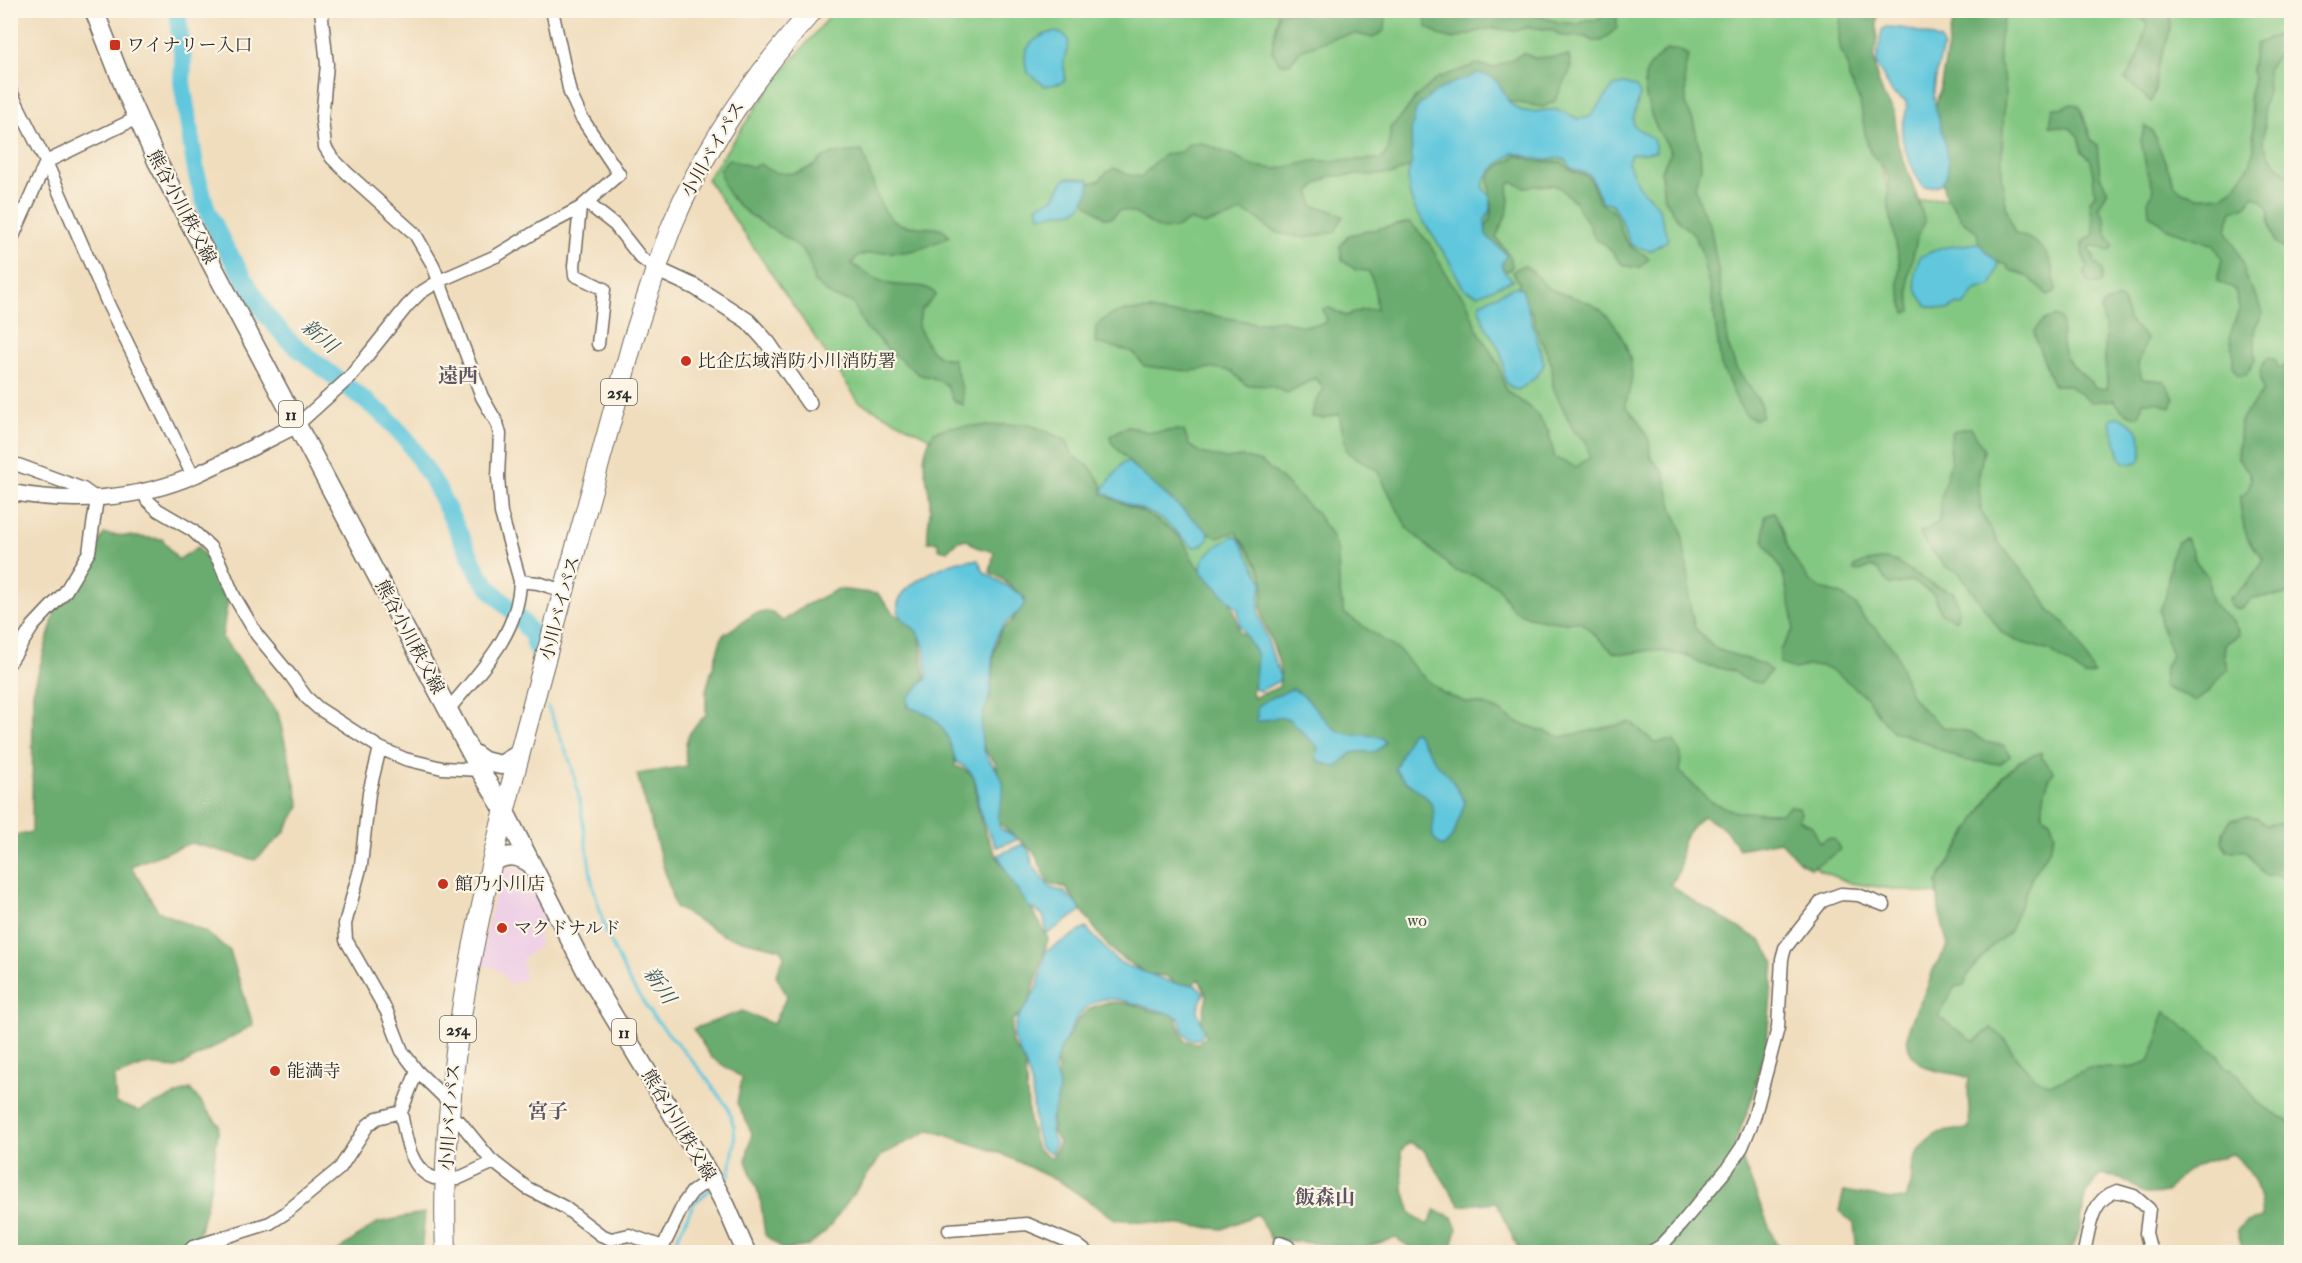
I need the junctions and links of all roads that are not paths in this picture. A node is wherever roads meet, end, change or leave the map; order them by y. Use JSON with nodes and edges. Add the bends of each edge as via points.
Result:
{"nodes":[{"id":1,"x":94,"y":10,"type":"edge"},
{"id":2,"x":321,"y":10,"type":"edge"},
{"id":3,"x":552,"y":10,"type":"edge"},
{"id":4,"x":813,"y":10,"type":"edge"},
{"id":5,"x":10,"y":90,"type":"edge"},
{"id":6,"x":137,"y":118,"type":"junction"},
{"id":7,"x":46,"y":162,"type":"junction"},
{"id":8,"x":584,"y":205,"type":"junction"},
{"id":9,"x":10,"y":243,"type":"edge"},
{"id":10,"x":656,"y":268,"type":"junction"},
{"id":11,"x":439,"y":281,"type":"junction"},
{"id":12,"x":598,"y":344,"type":"dead end"},
{"id":13,"x":809,"y":403,"type":"dead end"},
{"id":14,"x":297,"y":425,"type":"junction"},
{"id":15,"x":10,"y":462,"type":"edge"},
{"id":16,"x":193,"y":476,"type":"junction"},
{"id":17,"x":144,"y":490,"type":"junction"},
{"id":18,"x":10,"y":492,"type":"edge"},
{"id":19,"x":97,"y":499,"type":"junction"},
{"id":20,"x":520,"y":580,"type":"junction"},
{"id":21,"x":564,"y":591,"type":"junction"},
{"id":22,"x":10,"y":662,"type":"edge"},
{"id":23,"x":448,"y":710,"type":"junction"},
{"id":24,"x":380,"y":748,"type":"junction"},
{"id":25,"x":471,"y":752,"type":"junction"},
{"id":26,"x":519,"y":754,"type":"junction"},
{"id":27,"x":480,"y":770,"type":"junction"},
{"id":28,"x":504,"y":810,"type":"junction"},
{"id":29,"x":492,"y":862,"type":"junction"},
{"id":30,"x":531,"y":864,"type":"junction"},
{"id":31,"x":1884,"y":905,"type":"dead end"},
{"id":32,"x":417,"y":1071,"type":"junction"},
{"id":33,"x":448,"y":1109,"type":"junction"},
{"id":34,"x":401,"y":1112,"type":"junction"},
{"id":35,"x":494,"y":1162,"type":"junction"},
{"id":36,"x":434,"y":1178,"type":"dead end"},
{"id":37,"x":711,"y":1178,"type":"junction"},
{"id":38,"x":457,"y":1179,"type":"dead end"},
{"id":39,"x":949,"y":1230,"type":"dead end"},
{"id":40,"x":611,"y":1239,"type":"junction"},
{"id":41,"x":1280,"y":1243,"type":"dead end"},
{"id":42,"x":188,"y":1252,"type":"edge"},
{"id":43,"x":446,"y":1252,"type":"edge"},
{"id":44,"x":613,"y":1252,"type":"edge"},
{"id":45,"x":746,"y":1252,"type":"edge"},
{"id":46,"x":1086,"y":1252,"type":"edge"},
{"id":47,"x":1291,"y":1252,"type":"edge"},
{"id":48,"x":1651,"y":1252,"type":"edge"},
{"id":49,"x":2084,"y":1252,"type":"edge"},
{"id":50,"x":2151,"y":1252,"type":"edge"}],
"edges":[{"from":1,"to":6,"type":"main road","name":"熊谷小川秩父線","number":"11"},
{"from":2,"to":11,"type":"street","via":[[327,64],[322,118],[325,147],[346,173],[415,234]]},
{"from":3,"to":8,"type":"street","via":[[570,93],[581,117],[619,174]]},
{"from":4,"to":10,"type":"highway","name":"小川バイパス","number":"254","via":[[758,75],[722,130],[687,195]]},
{"from":5,"to":7,"type":"street"},
{"from":6,"to":7,"type":"street"},
{"from":6,"to":14,"type":"main road","name":"熊谷小川秩父線","number":"11","via":[[156,161]]},
{"from":7,"to":9,"type":"street"},
{"from":7,"to":16,"type":"street","via":[[109,306]]},
{"from":8,"to":10,"type":"street","via":[[615,225],[641,258]]},
{"from":8,"to":11,"type":"street","via":[[496,256]]},
{"from":8,"to":12,"type":"street","via":[[573,266],[575,274],[604,289]]},
{"from":10,"to":13,"type":"street","via":[[695,287],[748,321]]},
{"from":10,"to":21,"type":"highway","name":"小川バイパス","number":"254"},
{"from":11,"to":14,"type":"street","via":[[407,306],[350,377]]},
{"from":11,"to":20,"type":"street","via":[[482,397],[500,434],[501,513]]},
{"from":14,"to":16,"type":"street"},
{"from":14,"to":23,"type":"main road","name":"熊谷小川秩父線","number":"11"},
{"from":15,"to":19,"type":"street","via":[[83,489]]},
{"from":16,"to":17,"type":"street"},
{"from":17,"to":19,"type":"street"},
{"from":17,"to":24,"type":"street","via":[[147,500],[158,510],[192,530],[210,548],[257,635],[306,697]]},
{"from":18,"to":19,"type":"street"},
{"from":19,"to":22,"type":"street","via":[[89,552],[65,592],[33,626]]},
{"from":20,"to":21,"type":"street"},
{"from":20,"to":23,"type":"street","via":[[518,604],[504,641]]},
{"from":21,"to":26,"type":"highway","name":"小川バイパス","number":"254"},
{"from":23,"to":25,"type":"main road","name":"熊谷小川秩父線","number":"11"},
{"from":24,"to":27,"type":"street","via":[[442,768]]},
{"from":24,"to":32,"type":"street","via":[[369,793],[362,865],[345,924],[346,940],[387,1012],[402,1051]]},
{"from":25,"to":26,"type":"main road","via":[[484,761],[501,765]]},
{"from":25,"to":27,"type":"main road","name":"熊谷小川秩父線","number":"11"},
{"from":26,"to":28,"type":"highway","name":"小川バイパス","number":"254"},
{"from":27,"to":28,"type":"main road","name":"熊谷小川秩父線","number":"11"},
{"from":28,"to":29,"type":"highway","name":"小川バイパス","number":"254"},
{"from":28,"to":30,"type":"main road","name":"熊谷小川秩父線","number":"11"},
{"from":29,"to":30,"type":"main road","via":[[513,855]]},
{"from":29,"to":33,"type":"highway","name":"小川バイパス","number":"254","via":[[462,1000]]},
{"from":30,"to":37,"type":"main road","name":"熊谷小川秩父線","number":"11","via":[[585,969]]},
{"from":31,"to":48,"type":"street","via":[[1858,895],[1841,894],[1822,901],[1785,948],[1778,1028],[1754,1118],[1742,1147],[1676,1230]]},
{"from":32,"to":33,"type":"street"},
{"from":32,"to":34,"type":"street"},
{"from":33,"to":35,"type":"street"},
{"from":33,"to":43,"type":"highway","name":"小川バイパス","number":"254"},
{"from":34,"to":36,"type":"street","via":[[414,1159],[422,1172]]},
{"from":34,"to":42,"type":"street","via":[[377,1118],[368,1125],[340,1168],[285,1214]]},
{"from":35,"to":38,"type":"street"},
{"from":35,"to":40,"type":"street","via":[[527,1188]]},
{"from":37,"to":40,"type":"street","via":[[688,1198],[663,1247],[629,1235]]},
{"from":37,"to":45,"type":"main road","name":"熊谷小川秩父線","number":"11"},
{"from":39,"to":46,"type":"street","via":[[1027,1224]]},
{"from":40,"to":44,"type":"street"},
{"from":41,"to":47,"type":"street"},
{"from":49,"to":50,"type":"street","via":[[2098,1202],[2117,1191],[2134,1196],[2149,1209],[2145,1233]]}]}
